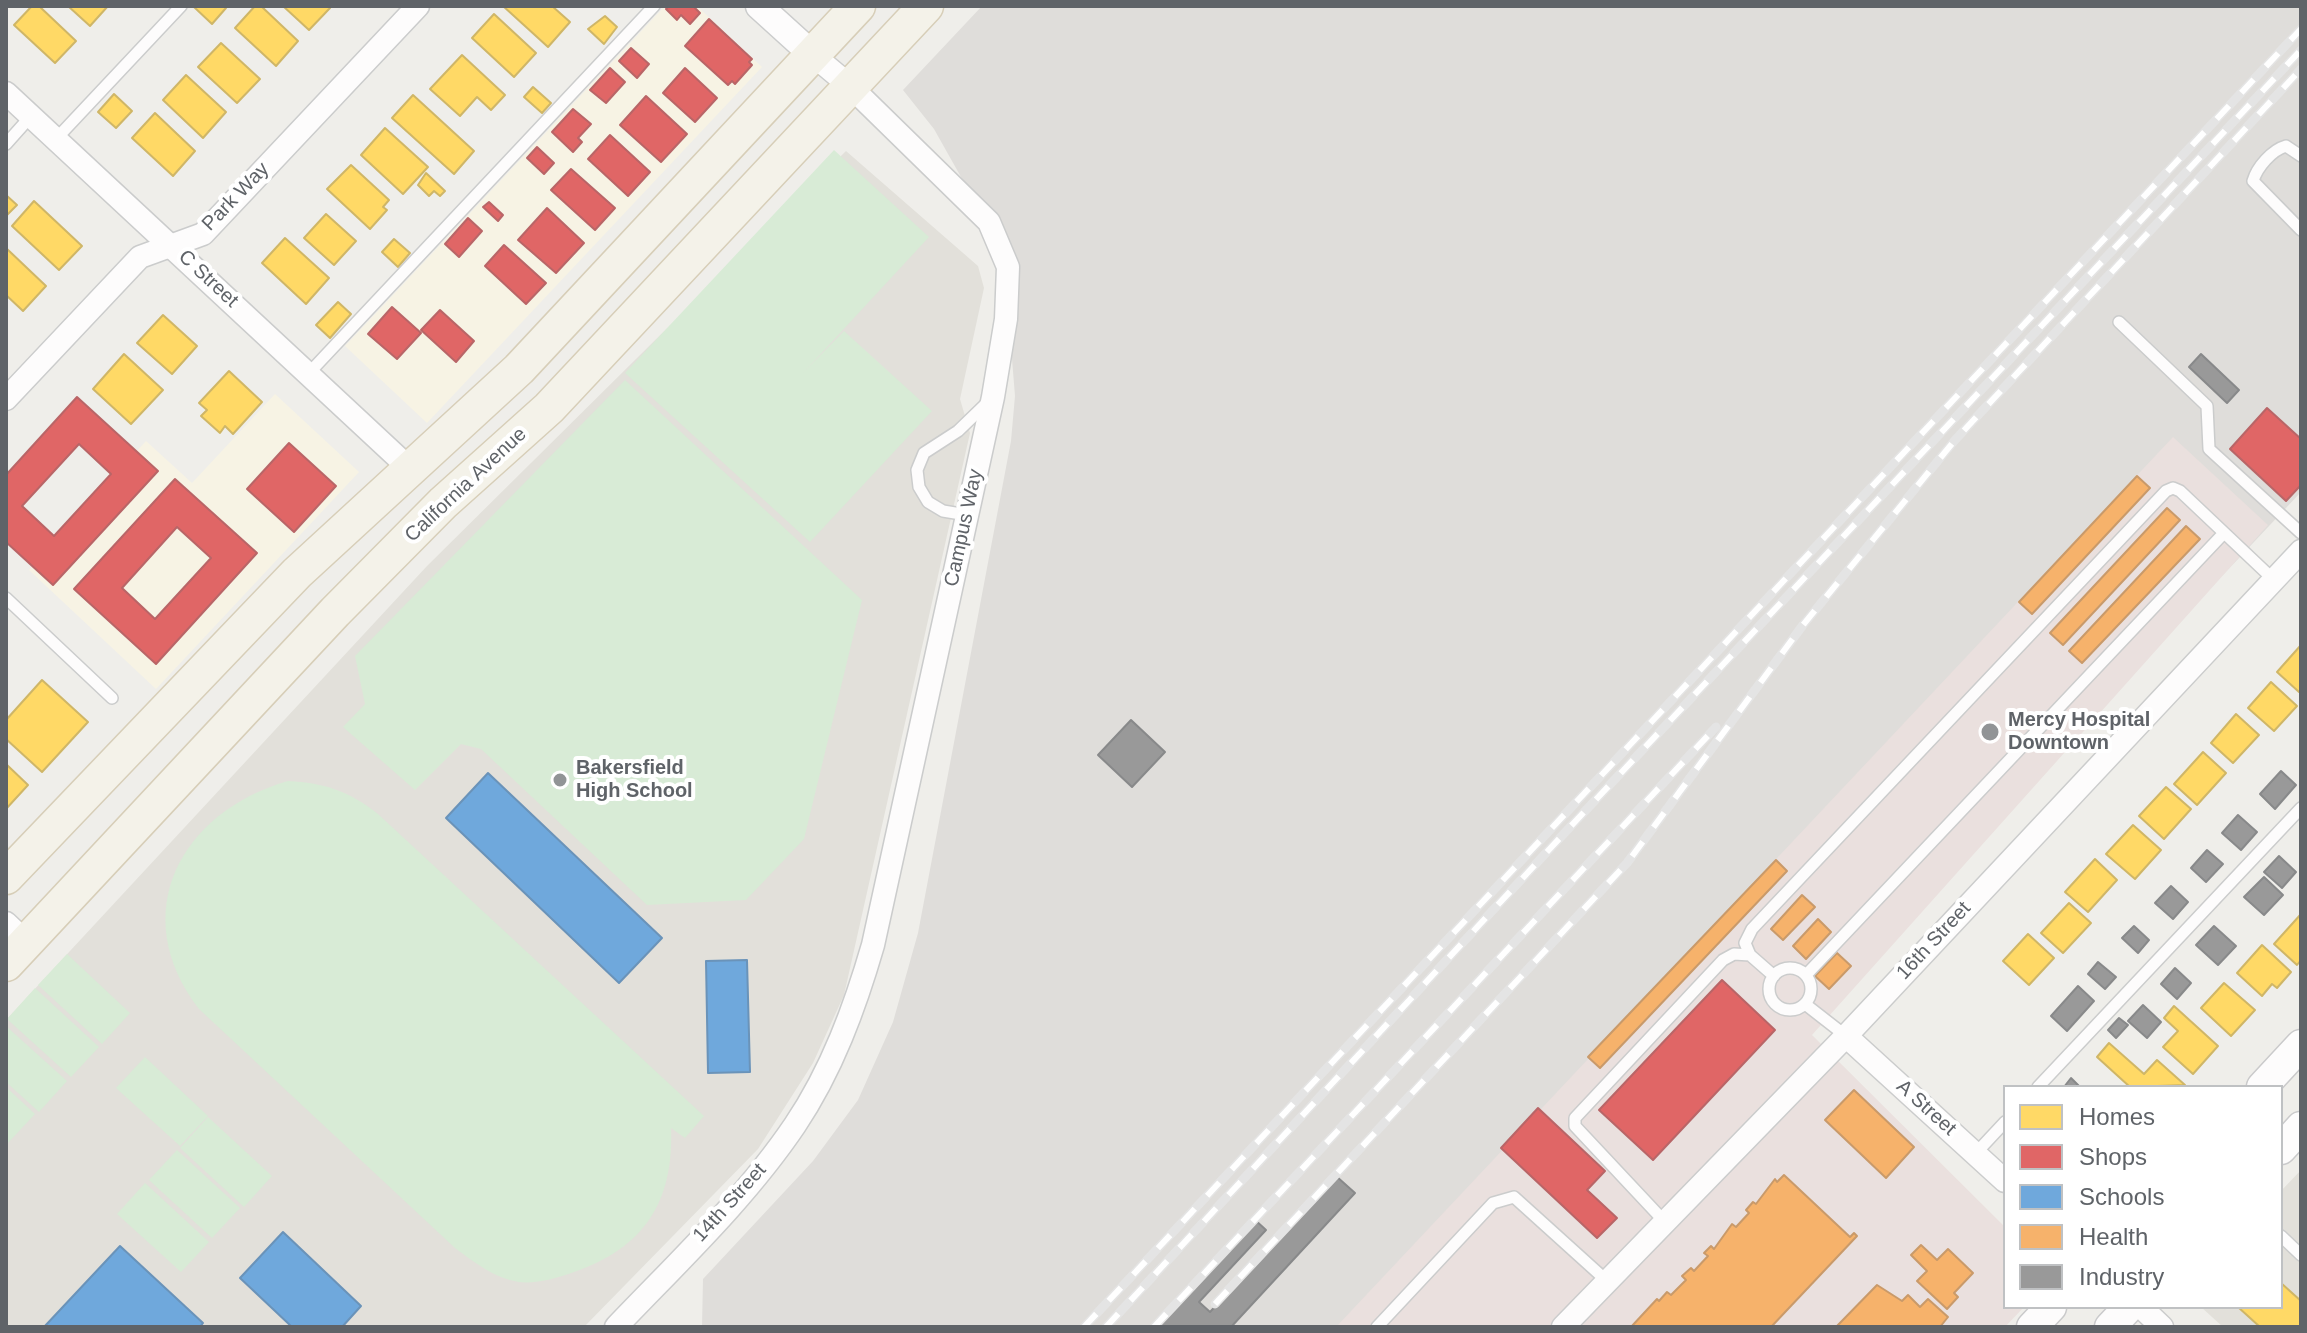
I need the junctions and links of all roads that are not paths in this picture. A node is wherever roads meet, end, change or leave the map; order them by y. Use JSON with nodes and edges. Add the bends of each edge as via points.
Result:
{"nodes":[{"id":1,"x":181,"y":6,"type":"edge"},
{"id":2,"x":418,"y":6,"type":"edge"},
{"id":3,"x":654,"y":6,"type":"edge"},
{"id":4,"x":759,"y":6,"type":"edge"},
{"id":5,"x":858,"y":6,"type":"edge"},
{"id":6,"x":926,"y":6,"type":"edge"},
{"id":7,"x":813,"y":55,"type":"junction"},
{"id":8,"x":850,"y":86,"type":"junction"},
{"id":9,"x":6,"y":93,"type":"edge"},
{"id":10,"x":31,"y":116,"type":"junction"},
{"id":11,"x":56,"y":139,"type":"junction"},
{"id":12,"x":6,"y":144,"type":"edge"},
{"id":13,"x":2301,"y":156,"type":"edge"},
{"id":14,"x":2301,"y":230,"type":"edge"},
{"id":15,"x":172,"y":245,"type":"junction"},
{"id":16,"x":2119,"y":322,"type":"dead end"},
{"id":17,"x":309,"y":373,"type":"junction"},
{"id":18,"x":993,"y":397,"type":"junction"},
{"id":19,"x":6,"y":399,"type":"edge"},
{"id":20,"x":408,"y":467,"type":"junction"},
{"id":21,"x":967,"y":515,"type":"junction"},
{"id":22,"x":2224,"y":533,"type":"junction"},
{"id":23,"x":2301,"y":533,"type":"edge"},
{"id":24,"x":2301,"y":551,"type":"edge"},
{"id":25,"x":2274,"y":580,"type":"junction"},
{"id":26,"x":6,"y":598,"type":"edge"},
{"id":27,"x":112,"y":698,"type":"dead end"},
{"id":28,"x":2301,"y":808,"type":"edge"},
{"id":29,"x":6,"y":877,"type":"edge"},
{"id":30,"x":13,"y":943,"type":"edge"},
{"id":31,"x":1750,"y":955,"type":"junction"},
{"id":32,"x":1806,"y":975,"type":"junction"},
{"id":33,"x":1774,"y":976,"type":"junction"},
{"id":34,"x":1805,"y":1004,"type":"junction"},
{"id":35,"x":1846,"y":1036,"type":"junction"},
{"id":36,"x":2301,"y":1045,"type":"edge"},
{"id":37,"x":828,"y":1068,"type":"joint"},
{"id":38,"x":2040,"y":1085,"type":"edge"},
{"id":39,"x":2264,"y":1085,"type":"edge"},
{"id":40,"x":2003,"y":1124,"type":"edge"},
{"id":41,"x":2301,"y":1127,"type":"edge"},
{"id":42,"x":2283,"y":1147,"type":"edge"},
{"id":43,"x":1976,"y":1153,"type":"junction"},
{"id":44,"x":2003,"y":1179,"type":"edge"},
{"id":45,"x":1664,"y":1221,"type":"junction"},
{"id":46,"x":2283,"y":1238,"type":"edge"},
{"id":47,"x":2301,"y":1255,"type":"edge"},
{"id":48,"x":1607,"y":1281,"type":"junction"},
{"id":49,"x":2049,"y":1309,"type":"edge"},
{"id":50,"x":2127,"y":1309,"type":"edge"},
{"id":51,"x":2143,"y":1309,"type":"edge"},
{"id":52,"x":616,"y":1327,"type":"edge"},
{"id":53,"x":1377,"y":1327,"type":"edge"},
{"id":54,"x":1563,"y":1327,"type":"edge"},
{"id":55,"x":2032,"y":1327,"type":"edge"},
{"id":56,"x":2110,"y":1327,"type":"edge"},
{"id":57,"x":2162,"y":1327,"type":"edge"}],
"edges":[{"from":1,"to":11,"type":"lane"},
{"from":2,"to":15,"type":"street","name":"Park Way","via":[[203,234]]},
{"from":3,"to":17,"type":"lane"},
{"from":4,"to":7,"type":"street"},
{"from":5,"to":7,"type":"main road"},
{"from":6,"to":8,"type":"main road","name":"California Avenue"},
{"from":7,"to":8,"type":"street","name":"Campus Way"},
{"from":7,"to":20,"type":"main road","via":[[519,369]]},
{"from":8,"to":18,"type":"street","name":"Campus Way","via":[[989,222],[1008,267]]},
{"from":8,"to":30,"type":"main road","name":"California Avenue","via":[[549,408],[443,503]]},
{"from":9,"to":10,"type":"street","name":"C Street"},
{"from":10,"to":11,"type":"street","name":"C Street"},
{"from":10,"to":12,"type":"lane"},
{"from":11,"to":15,"type":"street","name":"C Street"},
{"from":13,"to":14,"type":"lane","via":[[2286,146],[2278,148],[2253,181]]},
{"from":15,"to":17,"type":"street","name":"C Street"},
{"from":15,"to":19,"type":"street","name":"Park Way","via":[[140,257]]},
{"from":16,"to":23,"type":"lane","via":[[2207,406],[2209,449]]},
{"from":17,"to":20,"type":"street","name":"C Street"},
{"from":18,"to":21,"type":"street","name":"Campus Way"},
{"from":18,"to":21,"type":"lane","via":[[958,431],[924,453],[917,470],[928,502]]},
{"from":20,"to":29,"type":"main road","via":[[297,573]]},
{"from":21,"to":37,"type":"street","name":"Campus Way","via":[[873,945]]},
{"from":22,"to":25,"type":"lane"},
{"from":22,"to":31,"type":"lane","via":[[2173,488],[2166,491],[1752,929],[1745,943]]},
{"from":22,"to":32,"type":"lane"},
{"from":24,"to":25,"type":"street","name":"16th Street"},
{"from":25,"to":35,"type":"street","name":"16th Street"},
{"from":26,"to":27,"type":"lane"},
{"from":28,"to":38,"type":"lane"},
{"from":31,"to":33,"type":"lane"},
{"from":31,"to":45,"type":"lane","via":[[1723,960],[1575,1118],[1575,1126]]},
{"from":32,"to":33,"type":"lane","via":[[1788,968]]},
{"from":32,"to":34,"type":"lane","via":[[1811,987]]},
{"from":33,"to":34,"type":"lane","via":[[1769,992],[1775,1005],[1789,1011]]},
{"from":34,"to":35,"type":"lane"},
{"from":35,"to":43,"type":"street","name":"A Street"},
{"from":35,"to":45,"type":"street","name":"16th Street"},
{"from":36,"to":39,"type":"main road"},
{"from":37,"to":52,"type":"street","name":"14th Street","via":[[755,1179]]},
{"from":40,"to":43,"type":"lane"},
{"from":41,"to":42,"type":"main road"},
{"from":43,"to":44,"type":"street","name":"A Street"},
{"from":45,"to":48,"type":"street","name":"16th Street"},
{"from":46,"to":47,"type":"lane"},
{"from":48,"to":53,"type":"lane","via":[[1514,1197],[1493,1203]]},
{"from":48,"to":54,"type":"street","name":"16th Street"},
{"from":49,"to":55,"type":"main road"},
{"from":50,"to":56,"type":"main road"},
{"from":51,"to":57,"type":"street"}]}
